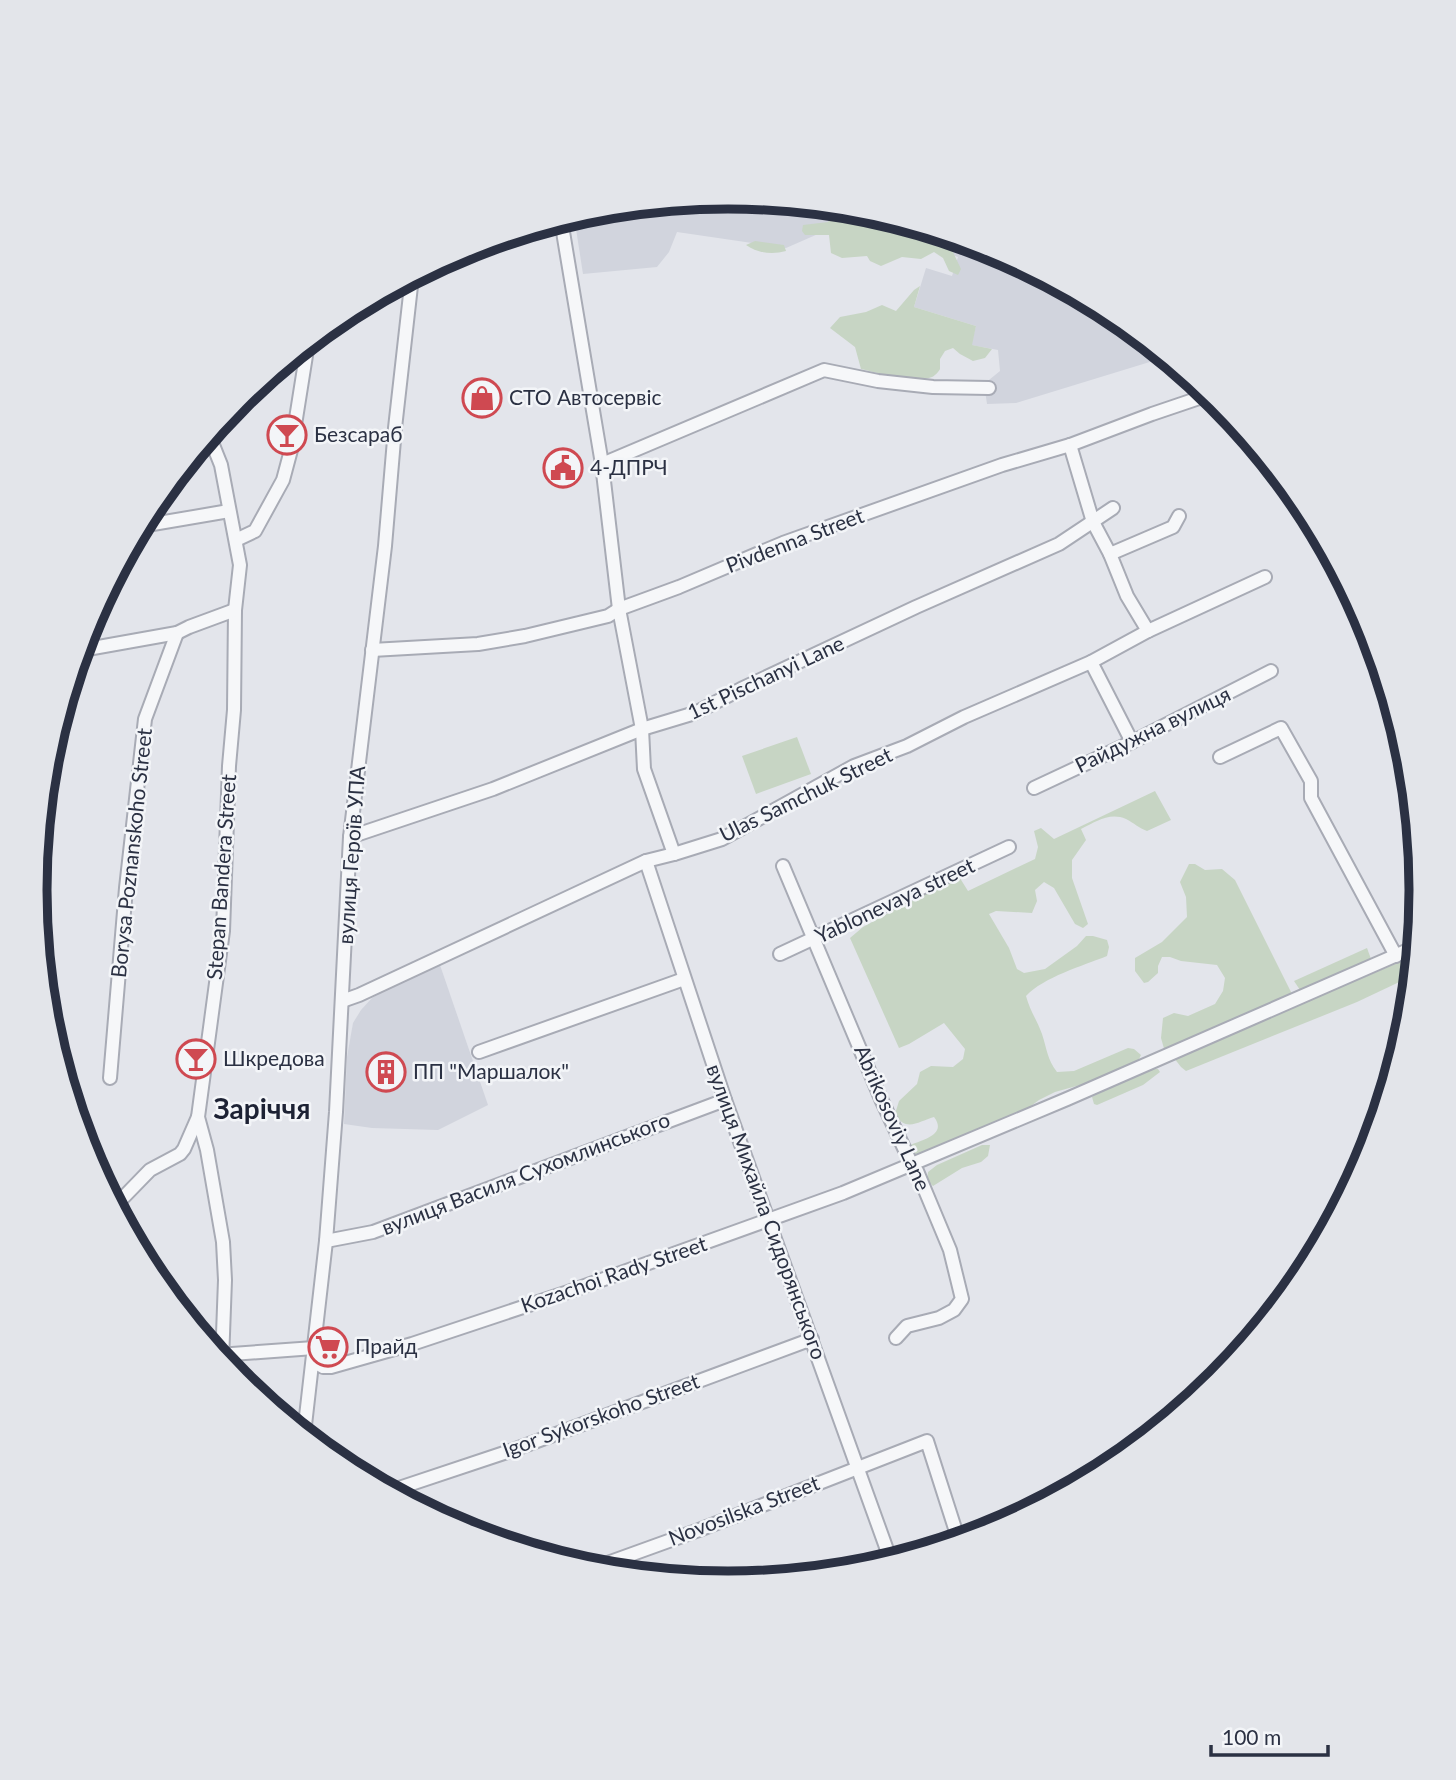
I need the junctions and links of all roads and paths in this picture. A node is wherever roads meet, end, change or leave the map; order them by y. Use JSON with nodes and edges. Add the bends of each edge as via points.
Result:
{"nodes":[{"id":1,"x":563,"y":230,"type":"edge"},
{"id":2,"x":411,"y":288,"type":"edge"},
{"id":3,"x":306,"y":357,"type":"edge"},
{"id":4,"x":989,"y":388,"type":"dead end"},
{"id":5,"x":1198,"y":398,"type":"edge"},
{"id":6,"x":213,"y":445,"type":"edge"},
{"id":7,"x":1069,"y":445,"type":"junction"},
{"id":8,"x":602,"y":464,"type":"junction"},
{"id":9,"x":1114,"y":508,"type":"dead end"},
{"id":10,"x":229,"y":511,"type":"junction"},
{"id":11,"x":1179,"y":516,"type":"dead end"},
{"id":12,"x":1093,"y":522,"type":"junction"},
{"id":13,"x":155,"y":524,"type":"edge"},
{"id":14,"x":236,"y":540,"type":"junction"},
{"id":15,"x":1110,"y":554,"type":"junction"},
{"id":16,"x":1265,"y":577,"type":"dead end"},
{"id":17,"x":620,"y":609,"type":"junction"},
{"id":18,"x":235,"y":610,"type":"junction"},
{"id":19,"x":1148,"y":631,"type":"junction"},
{"id":20,"x":177,"y":633,"type":"junction"},
{"id":21,"x":92,"y":649,"type":"edge"},
{"id":22,"x":372,"y":650,"type":"junction"},
{"id":23,"x":1091,"y":662,"type":"junction"},
{"id":24,"x":1271,"y":671,"type":"dead end"},
{"id":25,"x":642,"y":729,"type":"junction"},
{"id":26,"x":1132,"y":742,"type":"junction"},
{"id":27,"x":1220,"y":757,"type":"dead end"},
{"id":28,"x":1034,"y":788,"type":"dead end"},
{"id":29,"x":350,"y":837,"type":"junction"},
{"id":30,"x":1009,"y":847,"type":"dead end"},
{"id":31,"x":674,"y":855,"type":"junction"},
{"id":32,"x":646,"y":860,"type":"junction"},
{"id":33,"x":783,"y":866,"type":"dead end"},
{"id":34,"x":814,"y":938,"type":"junction"},
{"id":35,"x":1406,"y":952,"type":"edge"},
{"id":36,"x":780,"y":954,"type":"dead end"},
{"id":37,"x":1396,"y":956,"type":"junction"},
{"id":38,"x":684,"y":979,"type":"junction"},
{"id":39,"x":342,"y":1001,"type":"junction"},
{"id":40,"x":479,"y":1052,"type":"dead end"},
{"id":41,"x":110,"y":1078,"type":"dead end"},
{"id":42,"x":724,"y":1100,"type":"junction"},
{"id":43,"x":198,"y":1117,"type":"junction"},
{"id":44,"x":911,"y":1163,"type":"junction"},
{"id":45,"x":121,"y":1199,"type":"edge"},
{"id":46,"x":768,"y":1220,"type":"junction"},
{"id":47,"x":326,"y":1241,"type":"junction"},
{"id":48,"x":896,"y":1338,"type":"dead end"},
{"id":49,"x":812,"y":1339,"type":"junction"},
{"id":50,"x":222,"y":1345,"type":"edge"},
{"id":51,"x":313,"y":1354,"type":"junction"},
{"id":52,"x":233,"y":1357,"type":"edge"},
{"id":53,"x":305,"y":1423,"type":"edge"},
{"id":54,"x":858,"y":1467,"type":"junction"},
{"id":55,"x":401,"y":1487,"type":"edge"},
{"id":56,"x":956,"y":1532,"type":"edge"},
{"id":57,"x":888,"y":1552,"type":"edge"},
{"id":58,"x":613,"y":1561,"type":"edge"}],
"edges":[{"from":1,"to":8,"type":"street"},
{"from":2,"to":22,"type":"street","name":"вулиця Героїв УПА"},
{"from":3,"to":14,"type":"street","via":[[283,480],[255,531]]},
{"from":4,"to":8,"type":"street","via":[[878,381],[824,370]]},
{"from":5,"to":7,"type":"street","name":"Pivdenna Street"},
{"from":6,"to":10,"type":"street","name":"Stepan Bandera Street","via":[[222,465]]},
{"from":7,"to":12,"type":"street"},
{"from":7,"to":17,"type":"street","name":"Pivdenna Street","via":[[783,543]]},
{"from":8,"to":17,"type":"street"},
{"from":9,"to":12,"type":"street","name":"1st Pischanyi Lane"},
{"from":10,"to":13,"type":"street"},
{"from":10,"to":14,"type":"street","name":"Stepan Bandera Street"},
{"from":11,"to":15,"type":"street","via":[[1173,527]]},
{"from":12,"to":15,"type":"street"},
{"from":12,"to":25,"type":"street","name":"1st Pischanyi Lane","via":[[1059,544],[695,713]]},
{"from":14,"to":18,"type":"street","name":"Stepan Bandera Street","via":[[240,565]]},
{"from":15,"to":19,"type":"street"},
{"from":16,"to":19,"type":"street","name":"Ulas Samchuk Street"},
{"from":17,"to":22,"type":"street","name":"Pivdenna Street","via":[[525,636]]},
{"from":17,"to":25,"type":"street"},
{"from":18,"to":20,"type":"street"},
{"from":18,"to":43,"type":"street","name":"Stepan Bandera Street","via":[[223,931]]},
{"from":19,"to":23,"type":"street","name":"Ulas Samchuk Street"},
{"from":20,"to":21,"type":"street"},
{"from":20,"to":41,"type":"street","name":"Borysa Poznanskoho Street","via":[[145,719]]},
{"from":22,"to":29,"type":"street","name":"вулиця Героїв УПА"},
{"from":23,"to":26,"type":"street"},
{"from":23,"to":31,"type":"street","name":"Ulas Samchuk Street","via":[[854,766],[722,839]]},
{"from":24,"to":26,"type":"street","name":"Райдужна вулиця"},
{"from":25,"to":29,"type":"street","name":"1st Pischanyi Lane","via":[[493,789]]},
{"from":25,"to":31,"type":"street","via":[[644,769]]},
{"from":26,"to":28,"type":"street","name":"Райдужна вулиця"},
{"from":27,"to":37,"type":"street","via":[[1281,728],[1311,780],[1311,798]]},
{"from":29,"to":39,"type":"street","name":"вулиця Героїв УПА"},
{"from":30,"to":34,"type":"street","name":"Yablonevaya street"},
{"from":31,"to":32,"type":"street","name":"Ulas Samchuk Street"},
{"from":32,"to":38,"type":"street","name":"вулиця Михайла Сидорянського"},
{"from":32,"to":39,"type":"street","name":"Ulas Samchuk Street"},
{"from":33,"to":34,"type":"street","name":"Abrikosoviy Lane"},
{"from":34,"to":36,"type":"street","name":"Yablonevaya street"},
{"from":34,"to":44,"type":"street","name":"Abrikosoviy Lane"},
{"from":35,"to":37,"type":"street","name":"Kozachoi Rady Street"},
{"from":37,"to":44,"type":"street","name":"Kozachoi Rady Street"},
{"from":38,"to":40,"type":"street"},
{"from":38,"to":42,"type":"street","name":"вулиця Михайла Сидорянського"},
{"from":39,"to":47,"type":"street","name":"вулиця Героїв УПА"},
{"from":42,"to":46,"type":"street","name":"вулиця Михайла Сидорянського"},
{"from":42,"to":47,"type":"street","name":"вулиця Василя Сухомлинського","via":[[373,1232]]},
{"from":43,"to":45,"type":"street","via":[[180,1154],[150,1170]]},
{"from":43,"to":50,"type":"street","name":"Stepan Bandera Street","via":[[223,1242]]},
{"from":44,"to":46,"type":"street","name":"Kozachoi Rady Street"},
{"from":44,"to":48,"type":"street","name":"Abrikosoviy Lane","via":[[950,1250],[962,1299],[954,1310],[907,1326]]},
{"from":46,"to":49,"type":"street","name":"вулиця Михайла Сидорянського"},
{"from":46,"to":51,"type":"street","name":"Kozachoi Rady Street","via":[[412,1344],[331,1367],[323,1367]]},
{"from":47,"to":51,"type":"street","name":"вулиця Героїв УПА"},
{"from":49,"to":54,"type":"street","name":"вулиця Михайла Сидорянського"},
{"from":49,"to":55,"type":"street","name":"Igor Sykorskoho Street"},
{"from":51,"to":52,"type":"street","name":"Kozachoi Rady Street"},
{"from":51,"to":53,"type":"street","name":"вулиця Героїв УПА"},
{"from":54,"to":56,"type":"street","name":"Novosilska Street","via":[[927,1441]]},
{"from":54,"to":57,"type":"street","name":"вулиця Михайла Сидорянського"},
{"from":54,"to":58,"type":"street","name":"Novosilska Street"}]}
